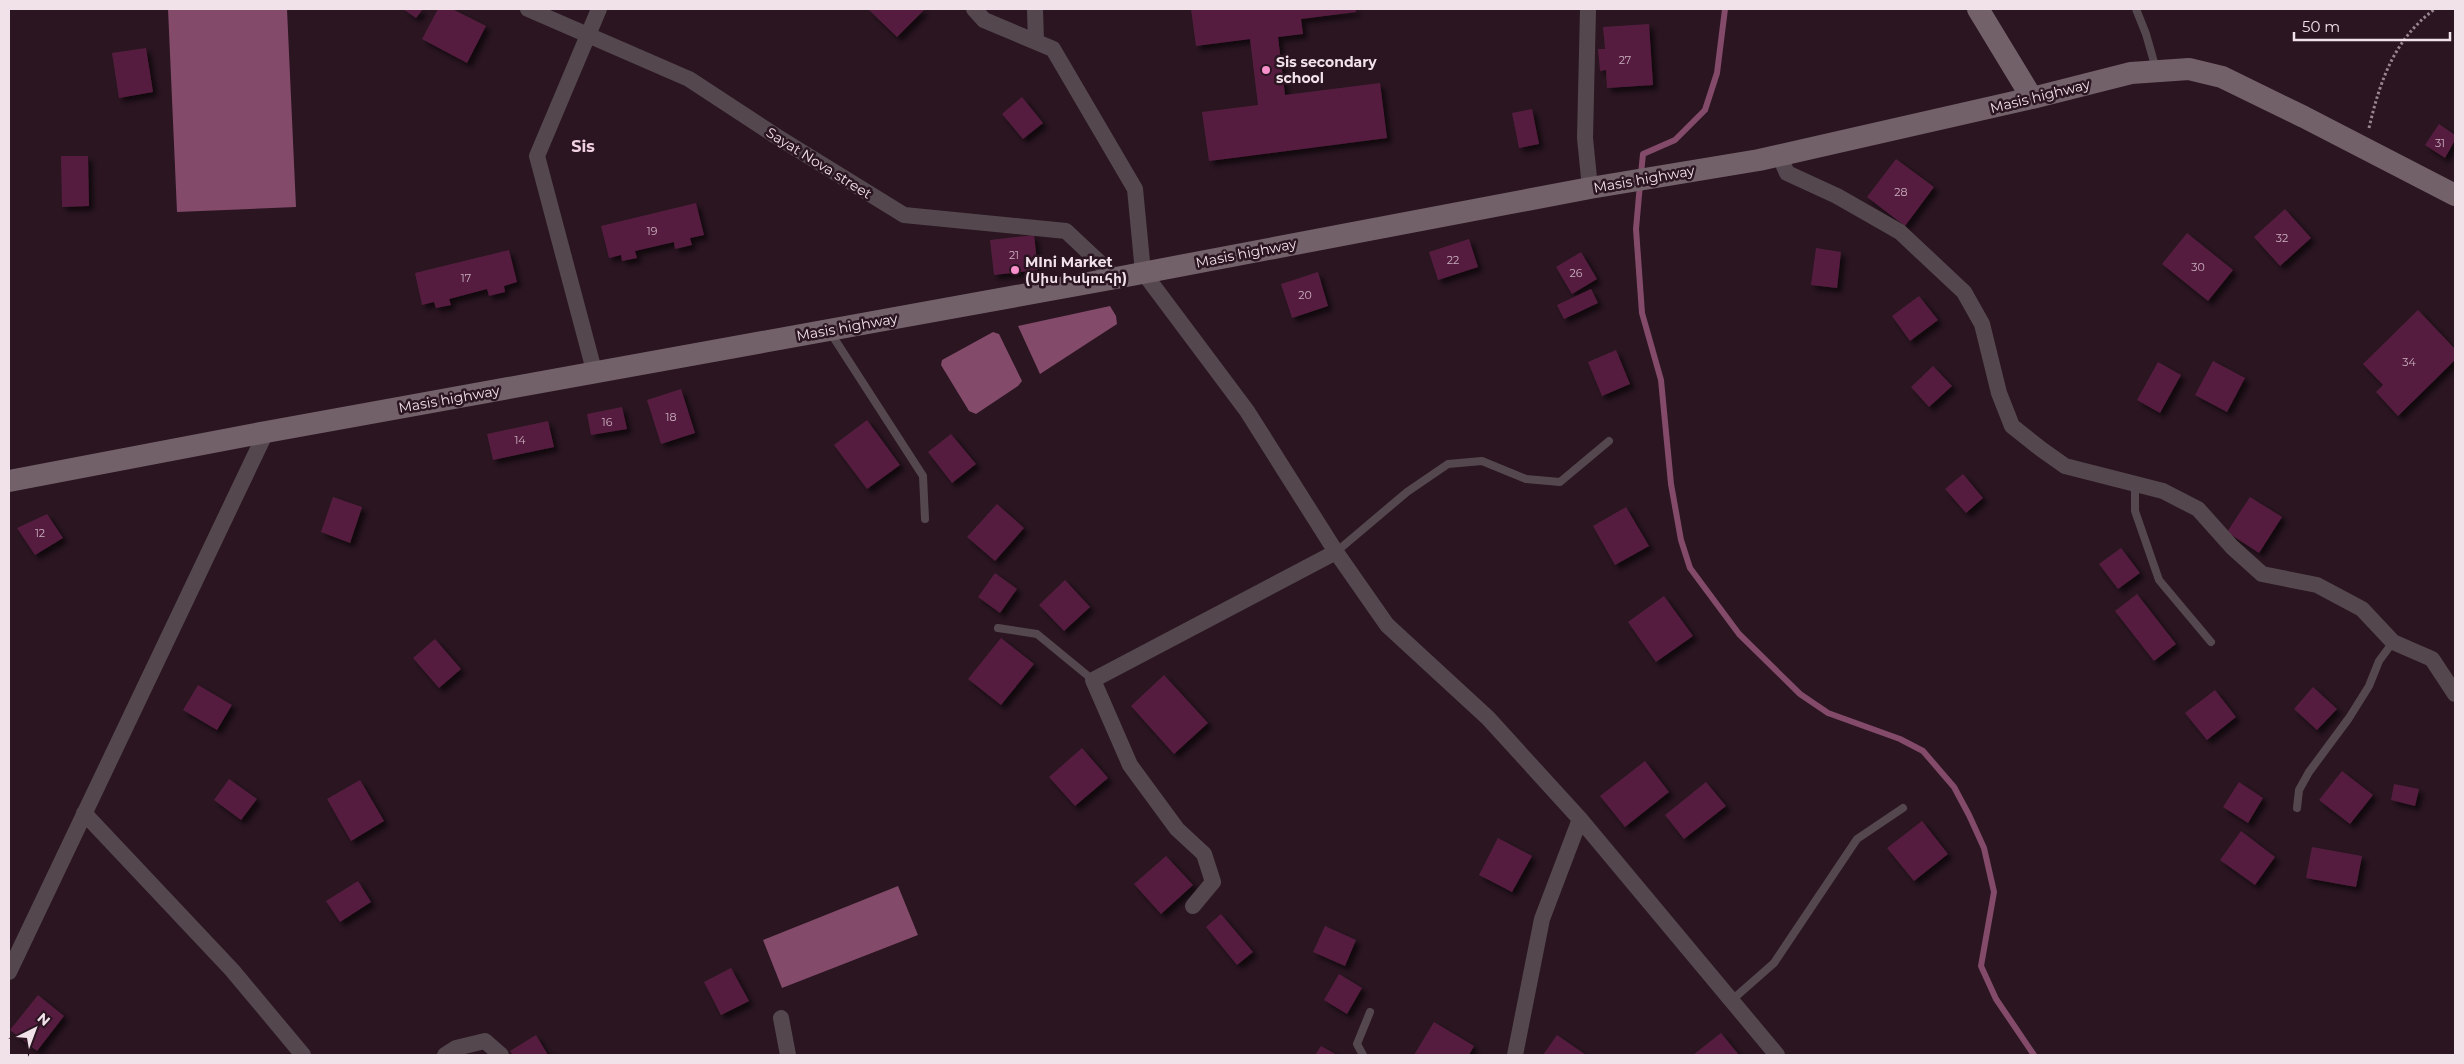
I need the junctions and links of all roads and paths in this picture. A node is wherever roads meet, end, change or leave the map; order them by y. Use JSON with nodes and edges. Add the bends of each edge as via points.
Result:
{"nodes":[{"id":1,"x":528,"y":9,"type":"edge"},
{"id":2,"x":599,"y":9,"type":"edge"},
{"id":3,"x":974,"y":9,"type":"edge"},
{"id":4,"x":1035,"y":9,"type":"edge"},
{"id":5,"x":1588,"y":9,"type":"edge"},
{"id":6,"x":1978,"y":9,"type":"edge"},
{"id":7,"x":2136,"y":9,"type":"edge"},
{"id":8,"x":2435,"y":9,"type":"edge"},
{"id":9,"x":590,"y":35,"type":"junction"},
{"id":10,"x":1036,"y":42,"type":"junction"},
{"id":11,"x":2156,"y":71,"type":"junction"},
{"id":12,"x":2032,"y":98,"type":"junction"},
{"id":13,"x":2365,"y":148,"type":"junction"},
{"id":14,"x":1769,"y":158,"type":"junction"},
{"id":15,"x":1590,"y":188,"type":"junction"},
{"id":16,"x":2455,"y":195,"type":"edge"},
{"id":17,"x":1143,"y":272,"type":"junction"},
{"id":18,"x":1116,"y":278,"type":"junction"},
{"id":19,"x":829,"y":330,"type":"junction"},
{"id":20,"x":594,"y":374,"type":"junction"},
{"id":21,"x":266,"y":432,"type":"junction"},
{"id":22,"x":1609,"y":441,"type":"dead end"},
{"id":23,"x":9,"y":481,"type":"edge"},
{"id":24,"x":2136,"y":483,"type":"junction"},
{"id":25,"x":925,"y":519,"type":"dead end"},
{"id":26,"x":1336,"y":552,"type":"junction"},
{"id":27,"x":998,"y":628,"type":"dead end"},
{"id":28,"x":2211,"y":642,"type":"dead end"},
{"id":29,"x":2393,"y":642,"type":"junction"},
{"id":30,"x":2449,"y":671,"type":"edge"},
{"id":31,"x":1092,"y":680,"type":"junction"},
{"id":32,"x":2455,"y":694,"type":"edge"},
{"id":33,"x":1903,"y":808,"type":"dead end"},
{"id":34,"x":2297,"y":808,"type":"dead end"},
{"id":35,"x":84,"y":813,"type":"junction"},
{"id":36,"x":1580,"y":819,"type":"junction"},
{"id":37,"x":1193,"y":906,"type":"dead end"},
{"id":38,"x":9,"y":972,"type":"edge"},
{"id":39,"x":1732,"y":1000,"type":"junction"},
{"id":40,"x":1370,"y":1012,"type":"dead end"},
{"id":41,"x":781,"y":1018,"type":"dead end"},
{"id":42,"x":303,"y":1055,"type":"edge"},
{"id":43,"x":445,"y":1055,"type":"edge"},
{"id":44,"x":501,"y":1055,"type":"edge"},
{"id":45,"x":788,"y":1055,"type":"edge"},
{"id":46,"x":1364,"y":1055,"type":"edge"},
{"id":47,"x":1515,"y":1055,"type":"edge"},
{"id":48,"x":1777,"y":1055,"type":"edge"}],
"edges":[{"from":1,"to":9,"type":"street","name":"Sayat Nova street"},
{"from":2,"to":9,"type":"street"},
{"from":3,"to":10,"type":"street","via":[[984,20]]},
{"from":4,"to":10,"type":"street"},
{"from":5,"to":15,"type":"street","via":[[1585,138]]},
{"from":6,"to":12,"type":"main road"},
{"from":7,"to":11,"type":"lane"},
{"from":8,"to":13,"type":"path","via":[[2400,43],[2378,87]]},
{"from":9,"to":18,"type":"street","name":"Sayat Nova street","via":[[689,79],[904,215],[1066,231]]},
{"from":9,"to":20,"type":"street","via":[[537,156]]},
{"from":10,"to":17,"type":"street","via":[[1053,50],[1135,190]]},
{"from":11,"to":12,"type":"main road","name":"Masis highway","via":[[2131,73]]},
{"from":11,"to":13,"type":"main road","name":"Masis highway","via":[[2189,69],[2222,77]]},
{"from":12,"to":14,"type":"main road","name":"Masis highway"},
{"from":13,"to":16,"type":"main road","name":"Masis highway"},
{"from":14,"to":15,"type":"main road","name":"Masis highway"},
{"from":14,"to":24,"type":"street","via":[[1787,173],[1837,196],[1900,232],[1964,292],[1982,324],[1999,393],[2012,426],[2064,466]]},
{"from":15,"to":17,"type":"main road","name":"Masis highway"},
{"from":17,"to":18,"type":"main road","name":"Masis highway"},
{"from":17,"to":26,"type":"street","via":[[1247,411]]},
{"from":18,"to":19,"type":"main road","name":"Masis highway"},
{"from":19,"to":20,"type":"main road","name":"Masis highway"},
{"from":19,"to":25,"type":"lane","via":[[923,476]]},
{"from":20,"to":21,"type":"main road","name":"Masis highway"},
{"from":21,"to":23,"type":"main road","name":"Masis highway"},
{"from":21,"to":35,"type":"street"},
{"from":22,"to":26,"type":"lane","via":[[1560,482],[1526,479],[1482,461],[1448,464],[1407,492]]},
{"from":24,"to":28,"type":"lane","via":[[2135,511],[2159,580]]},
{"from":24,"to":29,"type":"street","via":[[2163,491],[2198,509],[2262,574],[2317,585],[2362,609]]},
{"from":26,"to":31,"type":"street"},
{"from":26,"to":36,"type":"street","via":[[1387,625],[1488,718]]},
{"from":27,"to":31,"type":"lane","via":[[1037,634]]},
{"from":29,"to":30,"type":"street","via":[[2432,659]]},
{"from":29,"to":34,"type":"lane","via":[[2379,661],[2369,686],[2349,718],[2309,772],[2299,790]]},
{"from":30,"to":32,"type":"street"},
{"from":31,"to":37,"type":"street","via":[[1130,765],[1177,829],[1204,854],[1213,882]]},
{"from":33,"to":39,"type":"lane","via":[[1857,839],[1774,963]]},
{"from":35,"to":38,"type":"street"},
{"from":35,"to":42,"type":"street","via":[[232,970]]},
{"from":36,"to":39,"type":"street"},
{"from":36,"to":47,"type":"street","via":[[1542,919]]},
{"from":39,"to":48,"type":"street"},
{"from":40,"to":46,"type":"lane","via":[[1357,1044]]},
{"from":41,"to":45,"type":"street"},
{"from":43,"to":44,"type":"street","via":[[456,1048],[485,1041]]}]}
